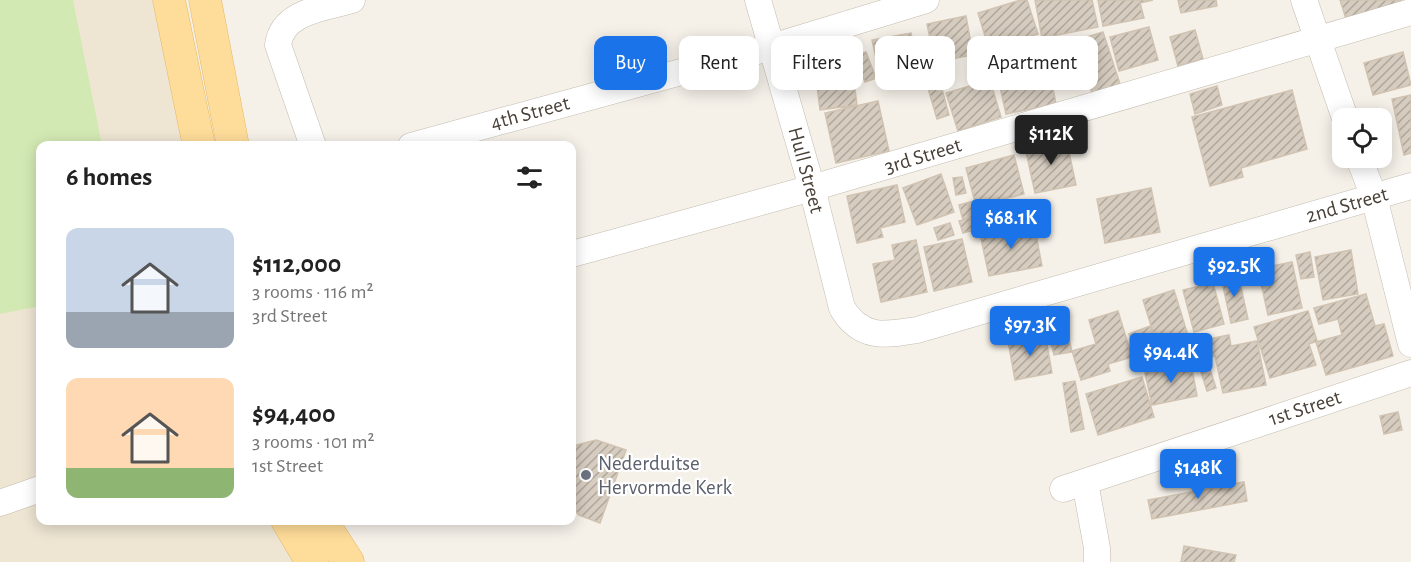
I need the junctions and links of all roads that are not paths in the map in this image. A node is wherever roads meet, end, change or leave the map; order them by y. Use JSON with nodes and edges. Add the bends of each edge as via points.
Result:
{"nodes":[{"id":1,"x":169,"y":0,"type":"edge"},
{"id":2,"x":205,"y":0,"type":"edge"},
{"id":3,"x":352,"y":0,"type":"edge"},
{"id":4,"x":758,"y":0,"type":"edge"},
{"id":5,"x":927,"y":0,"type":"edge"},
{"id":6,"x":1304,"y":0,"type":"edge"},
{"id":7,"x":1411,"y":12,"type":"edge"},
{"id":8,"x":808,"y":36,"type":"edge"},
{"id":9,"x":1316,"y":39,"type":"junction"},
{"id":10,"x":771,"y":44,"type":"edge"},
{"id":11,"x":771,"y":47,"type":"edge"},
{"id":12,"x":784,"y":90,"type":"edge"},
{"id":13,"x":1341,"y":108,"type":"edge"},
{"id":14,"x":198,"y":141,"type":"edge"},
{"id":15,"x":232,"y":141,"type":"edge"},
{"id":16,"x":311,"y":141,"type":"edge"},
{"id":17,"x":429,"y":141,"type":"edge"},
{"id":18,"x":1363,"y":168,"type":"edge"},
{"id":19,"x":1411,"y":186,"type":"edge"},
{"id":20,"x":812,"y":188,"type":"junction"},
{"id":21,"x":1374,"y":197,"type":"junction"},
{"id":22,"x":576,"y":253,"type":"edge"},
{"id":23,"x":867,"y":332,"type":"joint"},
{"id":24,"x":1411,"y":344,"type":"edge"},
{"id":25,"x":1411,"y":373,"type":"edge"},
{"id":26,"x":36,"y":490,"type":"edge"},
{"id":27,"x":0,"y":503,"type":"edge"},
{"id":28,"x":290,"y":525,"type":"edge"},
{"id":29,"x":324,"y":525,"type":"edge"},
{"id":30,"x":312,"y":562,"type":"edge"},
{"id":31,"x":348,"y":562,"type":"edge"},
{"id":32,"x":1097,"y":562,"type":"edge"}],
"edges":[{"from":1,"to":14,"type":"main road"},
{"from":2,"to":15,"type":"main road"},
{"from":3,"to":16,"type":"street","via":[[294,19],[282,30],[278,45]]},
{"from":4,"to":10,"type":"street","name":"Hull Street"},
{"from":5,"to":8,"type":"street","name":"4th Street"},
{"from":6,"to":9,"type":"street"},
{"from":7,"to":9,"type":"street","name":"3rd Street"},
{"from":9,"to":13,"type":"street"},
{"from":9,"to":20,"type":"street","name":"3rd Street"},
{"from":11,"to":17,"type":"street","name":"4th Street"},
{"from":12,"to":20,"type":"street","name":"Hull Street"},
{"from":18,"to":21,"type":"street"},
{"from":19,"to":21,"type":"street","name":"2nd Street"},
{"from":20,"to":22,"type":"street","name":"3rd Street"},
{"from":20,"to":23,"type":"street","name":"Hull Street","via":[[842,308],[854,324]]},
{"from":21,"to":23,"type":"street","name":"2nd Street","via":[[917,330]]},
{"from":21,"to":24,"type":"street"},
{"from":25,"to":32,"type":"street","name":"1st Street","via":[[1074,486],[1098,548]]},
{"from":26,"to":27,"type":"street"},
{"from":28,"to":30,"type":"main road"},
{"from":29,"to":31,"type":"main road"}]}
